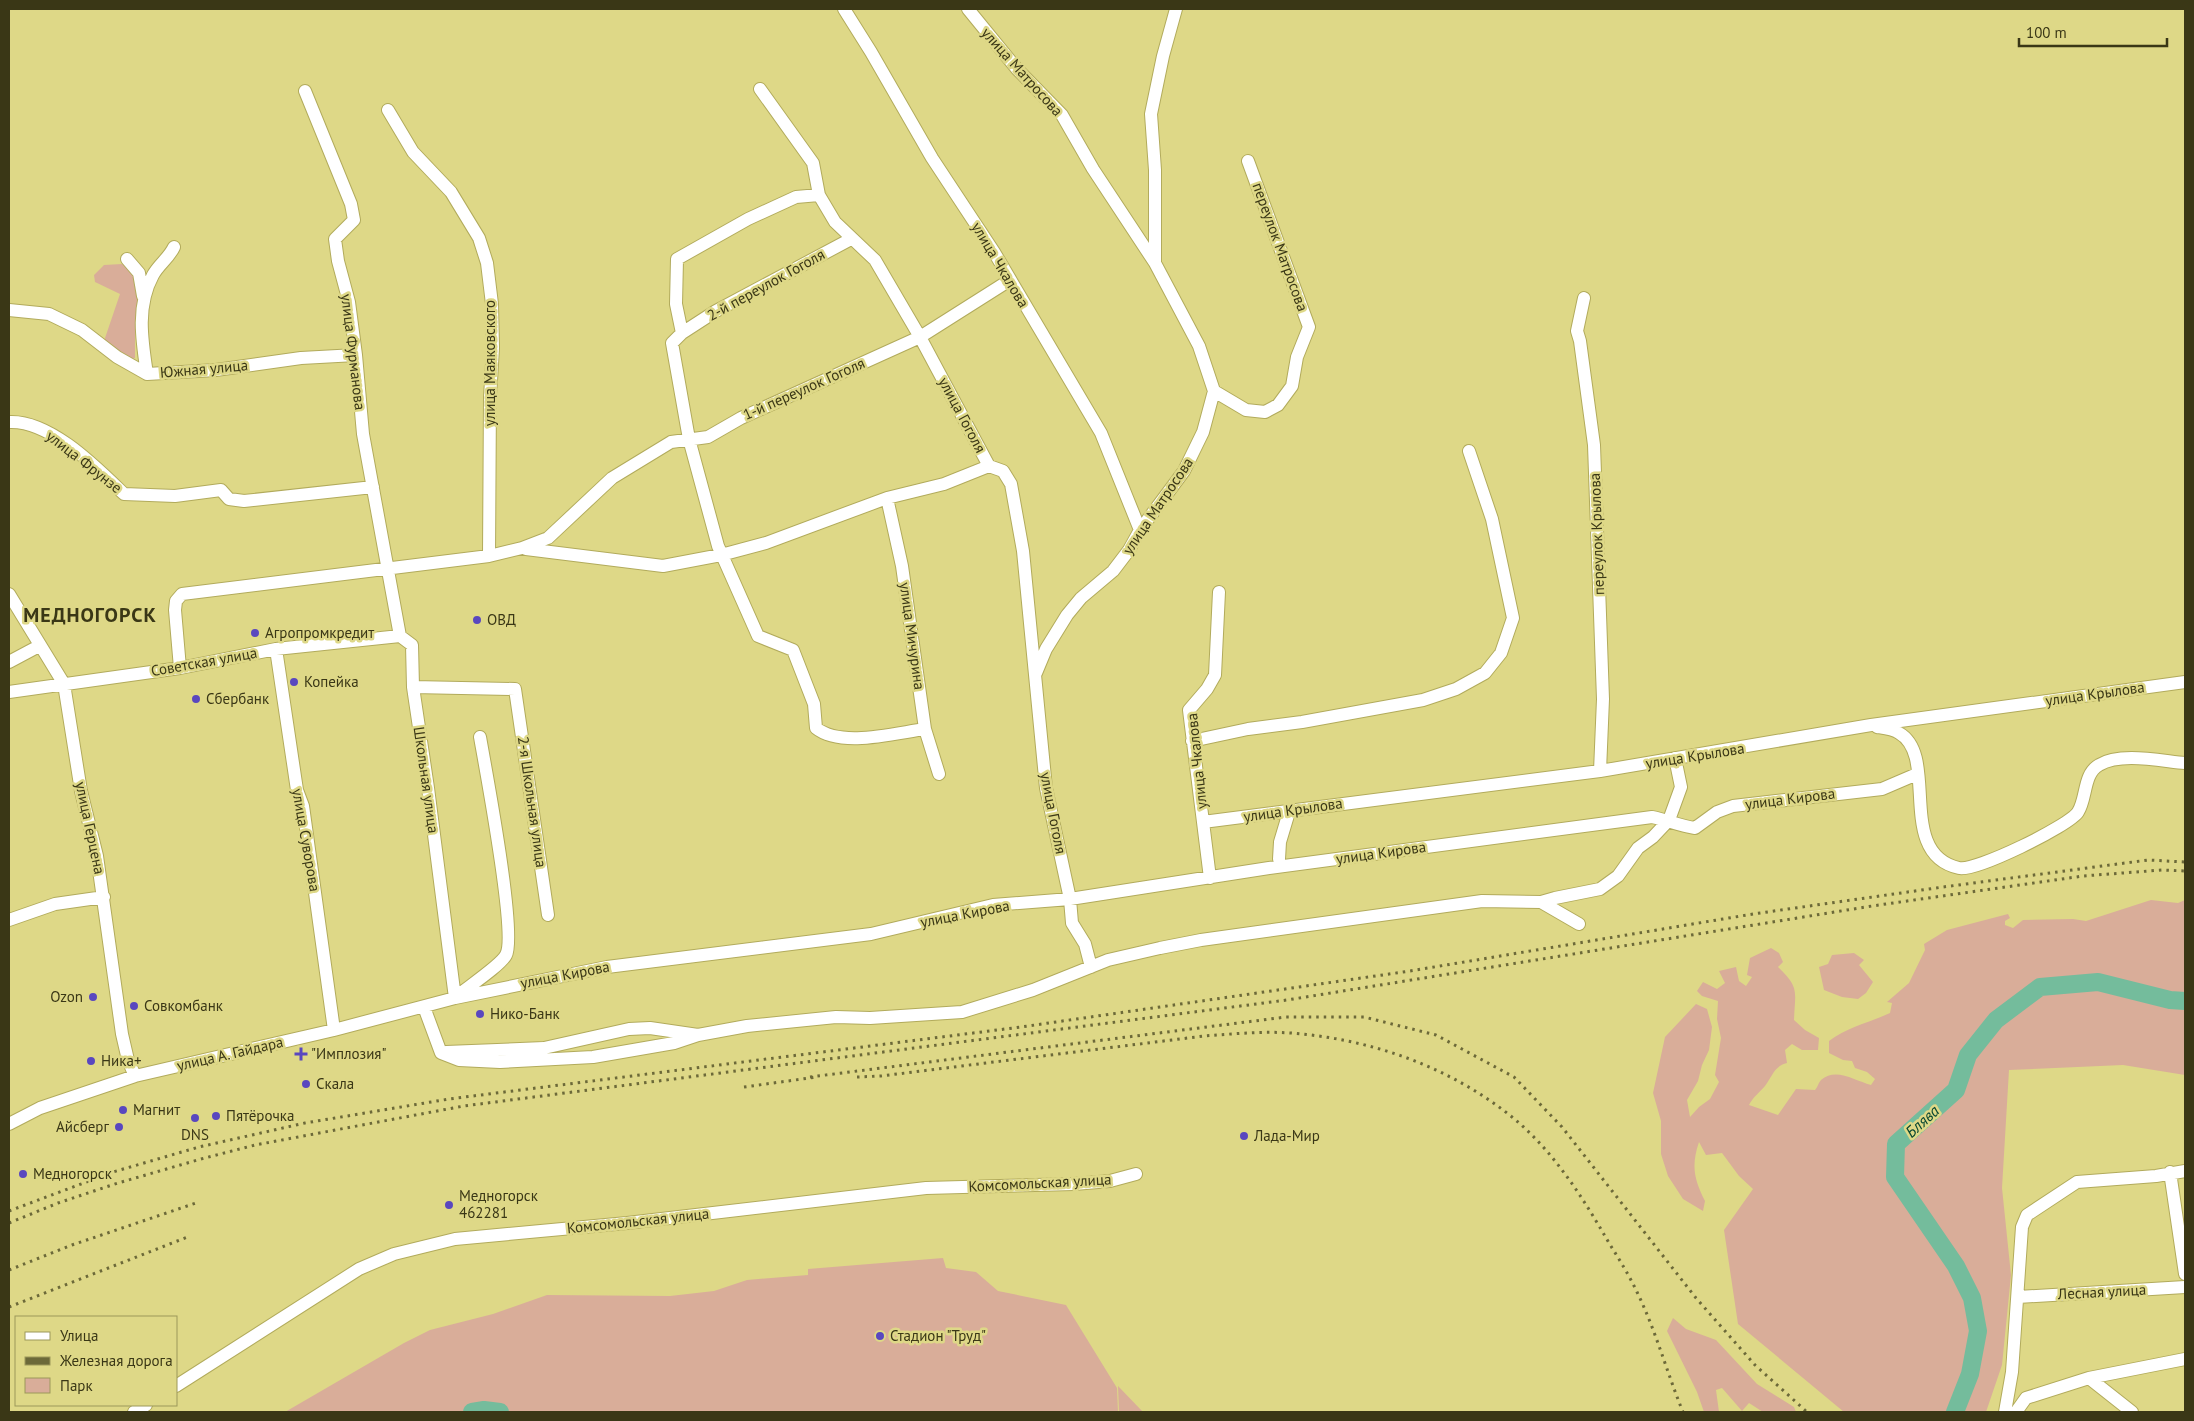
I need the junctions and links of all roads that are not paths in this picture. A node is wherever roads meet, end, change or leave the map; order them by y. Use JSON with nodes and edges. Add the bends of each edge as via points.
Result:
{"nodes":[{"id":1,"x":844,"y":9,"type":"edge"},
{"id":2,"x":968,"y":9,"type":"edge"},
{"id":3,"x":1176,"y":9,"type":"edge"},
{"id":4,"x":760,"y":88,"type":"dead end"},
{"id":5,"x":306,"y":91,"type":"dead end"},
{"id":6,"x":388,"y":110,"type":"dead end"},
{"id":7,"x":1248,"y":161,"type":"dead end"},
{"id":8,"x":819,"y":195,"type":"junction"},
{"id":9,"x":851,"y":239,"type":"junction"},
{"id":10,"x":174,"y":247,"type":"dead end"},
{"id":11,"x":128,"y":259,"type":"dead end"},
{"id":12,"x":1155,"y":263,"type":"junction"},
{"id":13,"x":1010,"y":280,"type":"junction"},
{"id":14,"x":143,"y":296,"type":"junction"},
{"id":15,"x":1584,"y":298,"type":"dead end"},
{"id":16,"x":9,"y":310,"type":"edge"},
{"id":17,"x":682,"y":333,"type":"junction"},
{"id":18,"x":920,"y":337,"type":"junction"},
{"id":19,"x":356,"y":355,"type":"junction"},
{"id":20,"x":147,"y":374,"type":"junction"},
{"id":21,"x":1214,"y":391,"type":"junction"},
{"id":22,"x":9,"y":422,"type":"edge"},
{"id":23,"x":690,"y":439,"type":"junction"},
{"id":24,"x":1469,"y":451,"type":"dead end"},
{"id":25,"x":989,"y":466,"type":"junction"},
{"id":26,"x":373,"y":487,"type":"junction"},
{"id":27,"x":887,"y":498,"type":"junction"},
{"id":28,"x":1140,"y":530,"type":"junction"},
{"id":29,"x":522,"y":548,"type":"junction"},
{"id":30,"x":718,"y":555,"type":"junction"},
{"id":31,"x":489,"y":556,"type":"junction"},
{"id":32,"x":389,"y":569,"type":"junction"},
{"id":33,"x":1219,"y":592,"type":"dead end"},
{"id":34,"x":9,"y":594,"type":"edge"},
{"id":35,"x":400,"y":636,"type":"junction"},
{"id":36,"x":39,"y":646,"type":"junction"},
{"id":37,"x":276,"y":649,"type":"junction"},
{"id":38,"x":9,"y":662,"type":"edge"},
{"id":39,"x":180,"y":668,"type":"junction"},
{"id":40,"x":1035,"y":675,"type":"junction"},
{"id":41,"x":2185,"y":682,"type":"edge"},
{"id":42,"x":64,"y":684,"type":"junction"},
{"id":43,"x":413,"y":686,"type":"junction"},
{"id":44,"x":9,"y":692,"type":"edge"},
{"id":45,"x":1871,"y":725,"type":"junction"},
{"id":46,"x":925,"y":729,"type":"junction"},
{"id":47,"x":480,"y":738,"type":"dead end"},
{"id":48,"x":1192,"y":741,"type":"junction"},
{"id":49,"x":1675,"y":758,"type":"junction"},
{"id":50,"x":2185,"y":763,"type":"edge"},
{"id":51,"x":1600,"y":771,"type":"junction"},
{"id":52,"x":939,"y":774,"type":"dead end"},
{"id":53,"x":1917,"y":774,"type":"junction"},
{"id":54,"x":1289,"y":812,"type":"junction"},
{"id":55,"x":1668,"y":820,"type":"junction"},
{"id":56,"x":1203,"y":822,"type":"junction"},
{"id":57,"x":1278,"y":859,"type":"dead end"},
{"id":58,"x":1210,"y":878,"type":"junction"},
{"id":59,"x":104,"y":897,"type":"junction"},
{"id":60,"x":1070,"y":899,"type":"junction"},
{"id":61,"x":1541,"y":902,"type":"junction"},
{"id":62,"x":548,"y":915,"type":"dead end"},
{"id":63,"x":9,"y":920,"type":"edge"},
{"id":64,"x":1579,"y":924,"type":"dead end"},
{"id":65,"x":1091,"y":967,"type":"junction"},
{"id":66,"x":455,"y":998,"type":"junction"},
{"id":67,"x":424,"y":1007,"type":"junction"},
{"id":68,"x":334,"y":1030,"type":"junction"},
{"id":69,"x":698,"y":1035,"type":"junction"},
{"id":70,"x":441,"y":1053,"type":"junction"},
{"id":71,"x":135,"y":1076,"type":"junction"},
{"id":72,"x":9,"y":1124,"type":"edge"},
{"id":73,"x":2185,"y":1171,"type":"edge"},
{"id":74,"x":2170,"y":1172,"type":"junction"},
{"id":75,"x":1136,"y":1174,"type":"dead end"},
{"id":76,"x":2185,"y":1274,"type":"edge"},
{"id":77,"x":2185,"y":1287,"type":"edge"},
{"id":78,"x":2018,"y":1297,"type":"junction"},
{"id":79,"x":2185,"y":1359,"type":"edge"},
{"id":80,"x":2089,"y":1378,"type":"junction"},
{"id":81,"x":178,"y":1385,"type":"edge"},
{"id":82,"x":2005,"y":1412,"type":"edge"},
{"id":83,"x":2016,"y":1412,"type":"edge"},
{"id":84,"x":2132,"y":1412,"type":"edge"}],
"edges":[{"from":1,"to":13,"type":"street","name":"улица Чкалова","via":[[932,158]]},
{"from":2,"to":12,"type":"street","name":"улица Матросова","via":[[1017,70],[1062,115]]},
{"from":3,"to":12,"type":"street","name":"улица Матросова","via":[[1151,114]]},
{"from":4,"to":8,"type":"street","name":"улица Гоголя","via":[[813,163]]},
{"from":5,"to":19,"type":"street","name":"улица Фурманова","via":[[351,204],[354,220],[335,239],[349,302]]},
{"from":6,"to":31,"type":"street","name":"улица Маяковского","via":[[413,152],[451,192],[479,238],[487,263],[493,348]]},
{"from":7,"to":21,"type":"street","name":"переулок Матросова","via":[[1309,327],[1297,357],[1292,386],[1278,405],[1265,412],[1246,410]]},
{"from":8,"to":9,"type":"street","name":"улица Гоголя","via":[[835,222]]},
{"from":8,"to":17,"type":"street","via":[[796,197],[748,219],[677,259],[676,304]]},
{"from":9,"to":17,"type":"street","name":"2-й переулок Гоголя","via":[[716,311]]},
{"from":9,"to":18,"type":"street","name":"улица Гоголя","via":[[875,260]]},
{"from":10,"to":14,"type":"street","via":[[160,263]]},
{"from":11,"to":14,"type":"street","via":[[138,273]]},
{"from":12,"to":21,"type":"street","name":"улица Матросова","via":[[1199,346]]},
{"from":13,"to":18,"type":"street","name":"1-й переулок Гоголя"},
{"from":13,"to":28,"type":"street","name":"улица Чкалова","via":[[1101,432]]},
{"from":14,"to":20,"type":"street","via":[[142,342]]},
{"from":15,"to":51,"type":"street","name":"переулок Крылова","via":[[1577,332],[1594,445],[1603,699]]},
{"from":16,"to":20,"type":"street","name":"Южная улица","via":[[49,314],[82,330],[117,357]]},
{"from":17,"to":23,"type":"street","via":[[672,343]]},
{"from":18,"to":23,"type":"street","name":"1-й переулок Гоголя","via":[[741,418],[708,437]]},
{"from":18,"to":25,"type":"street","name":"улица Гоголя"},
{"from":19,"to":20,"type":"street","name":"Южная улица"},
{"from":19,"to":26,"type":"street","name":"улица Фурманова","via":[[363,434]]},
{"from":21,"to":28,"type":"street","name":"улица Матросова","via":[[1204,432],[1184,471]]},
{"from":22,"to":26,"type":"street","name":"улица Фрунзе","via":[[20,421],[51,433],[124,494],[175,496],[221,490],[229,499],[244,502]]},
{"from":23,"to":29,"type":"street","name":"1-й переулок Гоголя","via":[[671,442],[612,478],[548,538]]},
{"from":23,"to":30,"type":"street"},
{"from":24,"to":48,"type":"street","via":[[1492,519],[1513,618],[1500,653],[1485,673],[1456,689],[1423,700]]},
{"from":25,"to":27,"type":"street","via":[[944,484]]},
{"from":25,"to":40,"type":"street","name":"улица Гоголя","via":[[1003,471],[1012,484],[1023,551]]},
{"from":26,"to":32,"type":"street","name":"улица Фурманова"},
{"from":27,"to":30,"type":"street","via":[[766,543]]},
{"from":27,"to":46,"type":"street","name":"улица Мичурина","via":[[902,566]]},
{"from":28,"to":40,"type":"street","name":"улица Матросова","via":[[1114,571],[1081,598],[1067,615],[1046,649]]},
{"from":29,"to":30,"type":"street","via":[[663,566]]},
{"from":29,"to":31,"type":"street"},
{"from":30,"to":46,"type":"street","via":[[758,636],[793,650],[814,704],[816,728],[823,734],[845,739]]},
{"from":31,"to":32,"type":"street"},
{"from":32,"to":35,"type":"street","name":"Школьная улица"},
{"from":32,"to":39,"type":"street","via":[[182,594],[176,601],[175,610]]},
{"from":33,"to":48,"type":"street","name":"улица Чкалова","via":[[1215,675],[1189,710]]},
{"from":34,"to":36,"type":"street","name":"улица Герцена"},
{"from":35,"to":37,"type":"street","name":"Советская улица"},
{"from":35,"to":43,"type":"street","name":"Школьная улица","via":[[412,645]]},
{"from":36,"to":38,"type":"street"},
{"from":36,"to":42,"type":"street","name":"улица Герцена"},
{"from":37,"to":39,"type":"street","name":"Советская улица"},
{"from":37,"to":68,"type":"street","name":"улица Суворова","via":[[297,790],[303,806]]},
{"from":39,"to":42,"type":"street","name":"Советская улица"},
{"from":40,"to":60,"type":"street","name":"улица Гоголя","via":[[1046,788]]},
{"from":41,"to":45,"type":"street","name":"улица Крылова"},
{"from":42,"to":44,"type":"street","name":"Советская улица"},
{"from":42,"to":59,"type":"street","name":"улица Герцена","via":[[78,775]]},
{"from":43,"to":62,"type":"street","name":"2-я Школьная улица","via":[[515,689]]},
{"from":43,"to":66,"type":"street","name":"Школьная улица"},
{"from":45,"to":49,"type":"street","name":"улица Крылова"},
{"from":45,"to":53,"type":"street","via":[[1899,732],[1914,748]]},
{"from":46,"to":52,"type":"street","name":"улица Мичурина"},
{"from":47,"to":66,"type":"street","via":[[510,947],[499,964]]},
{"from":48,"to":56,"type":"street","name":"улица Чкалова"},
{"from":49,"to":51,"type":"street","name":"улица Крылова"},
{"from":49,"to":55,"type":"street","via":[[1681,787]]},
{"from":50,"to":53,"type":"street","via":[[2114,759],[2097,766],[2087,781],[2084,801],[2077,814],[2005,854],[1979,866],[1962,869],[1944,864],[1928,846]]},
{"from":51,"to":54,"type":"street","name":"улица Крылова"},
{"from":53,"to":55,"type":"street","name":"улица Кирова","via":[[1882,789],[1733,806],[1717,812],[1695,828]]},
{"from":54,"to":56,"type":"street","name":"улица Крылова"},
{"from":54,"to":57,"type":"street"},
{"from":55,"to":58,"type":"street","name":"улица Кирова","via":[[1652,817]]},
{"from":55,"to":61,"type":"street","via":[[1638,848],[1618,876],[1600,889]]},
{"from":56,"to":58,"type":"street","name":"улица Чкалова"},
{"from":58,"to":60,"type":"street","name":"улица Кирова"},
{"from":59,"to":63,"type":"street","via":[[54,904]]},
{"from":59,"to":71,"type":"street","name":"улица Герцена","via":[[122,1034]]},
{"from":60,"to":65,"type":"street","name":"улица Гоголя","via":[[1072,923],[1085,944]]},
{"from":60,"to":66,"type":"street","name":"улица Кирова","via":[[994,905],[870,934],[607,967]]},
{"from":61,"to":64,"type":"street"},
{"from":61,"to":65,"type":"street","via":[[1482,901],[1201,940],[1108,960]]},
{"from":65,"to":69,"type":"street","via":[[1033,990],[962,1012],[836,1017],[747,1026]]},
{"from":66,"to":67,"type":"street","name":"улица А. Гайдара"},
{"from":67,"to":68,"type":"street","name":"улица А. Гайдара"},
{"from":67,"to":70,"type":"street"},
{"from":68,"to":71,"type":"street","name":"улица А. Гайдара"},
{"from":69,"to":70,"type":"street","via":[[650,1028],[629,1029],[544,1048]]},
{"from":69,"to":70,"type":"street","via":[[674,1044],[593,1057],[500,1062],[460,1060]]},
{"from":71,"to":72,"type":"street","name":"улица А. Гайдара","via":[[40,1108]]},
{"from":73,"to":74,"type":"street"},
{"from":74,"to":76,"type":"street"},
{"from":74,"to":78,"type":"street","via":[[2077,1182],[2027,1215],[2022,1227]]},
{"from":75,"to":81,"type":"street","name":"Комсомольская улица","via":[[1110,1181],[1074,1184],[926,1188],[455,1240],[394,1254],[359,1269]]},
{"from":77,"to":78,"type":"street","name":"Лесная улица"},
{"from":78,"to":82,"type":"street"},
{"from":79,"to":80,"type":"street"},
{"from":80,"to":83,"type":"street","via":[[2026,1398]]},
{"from":80,"to":84,"type":"street"}]}
